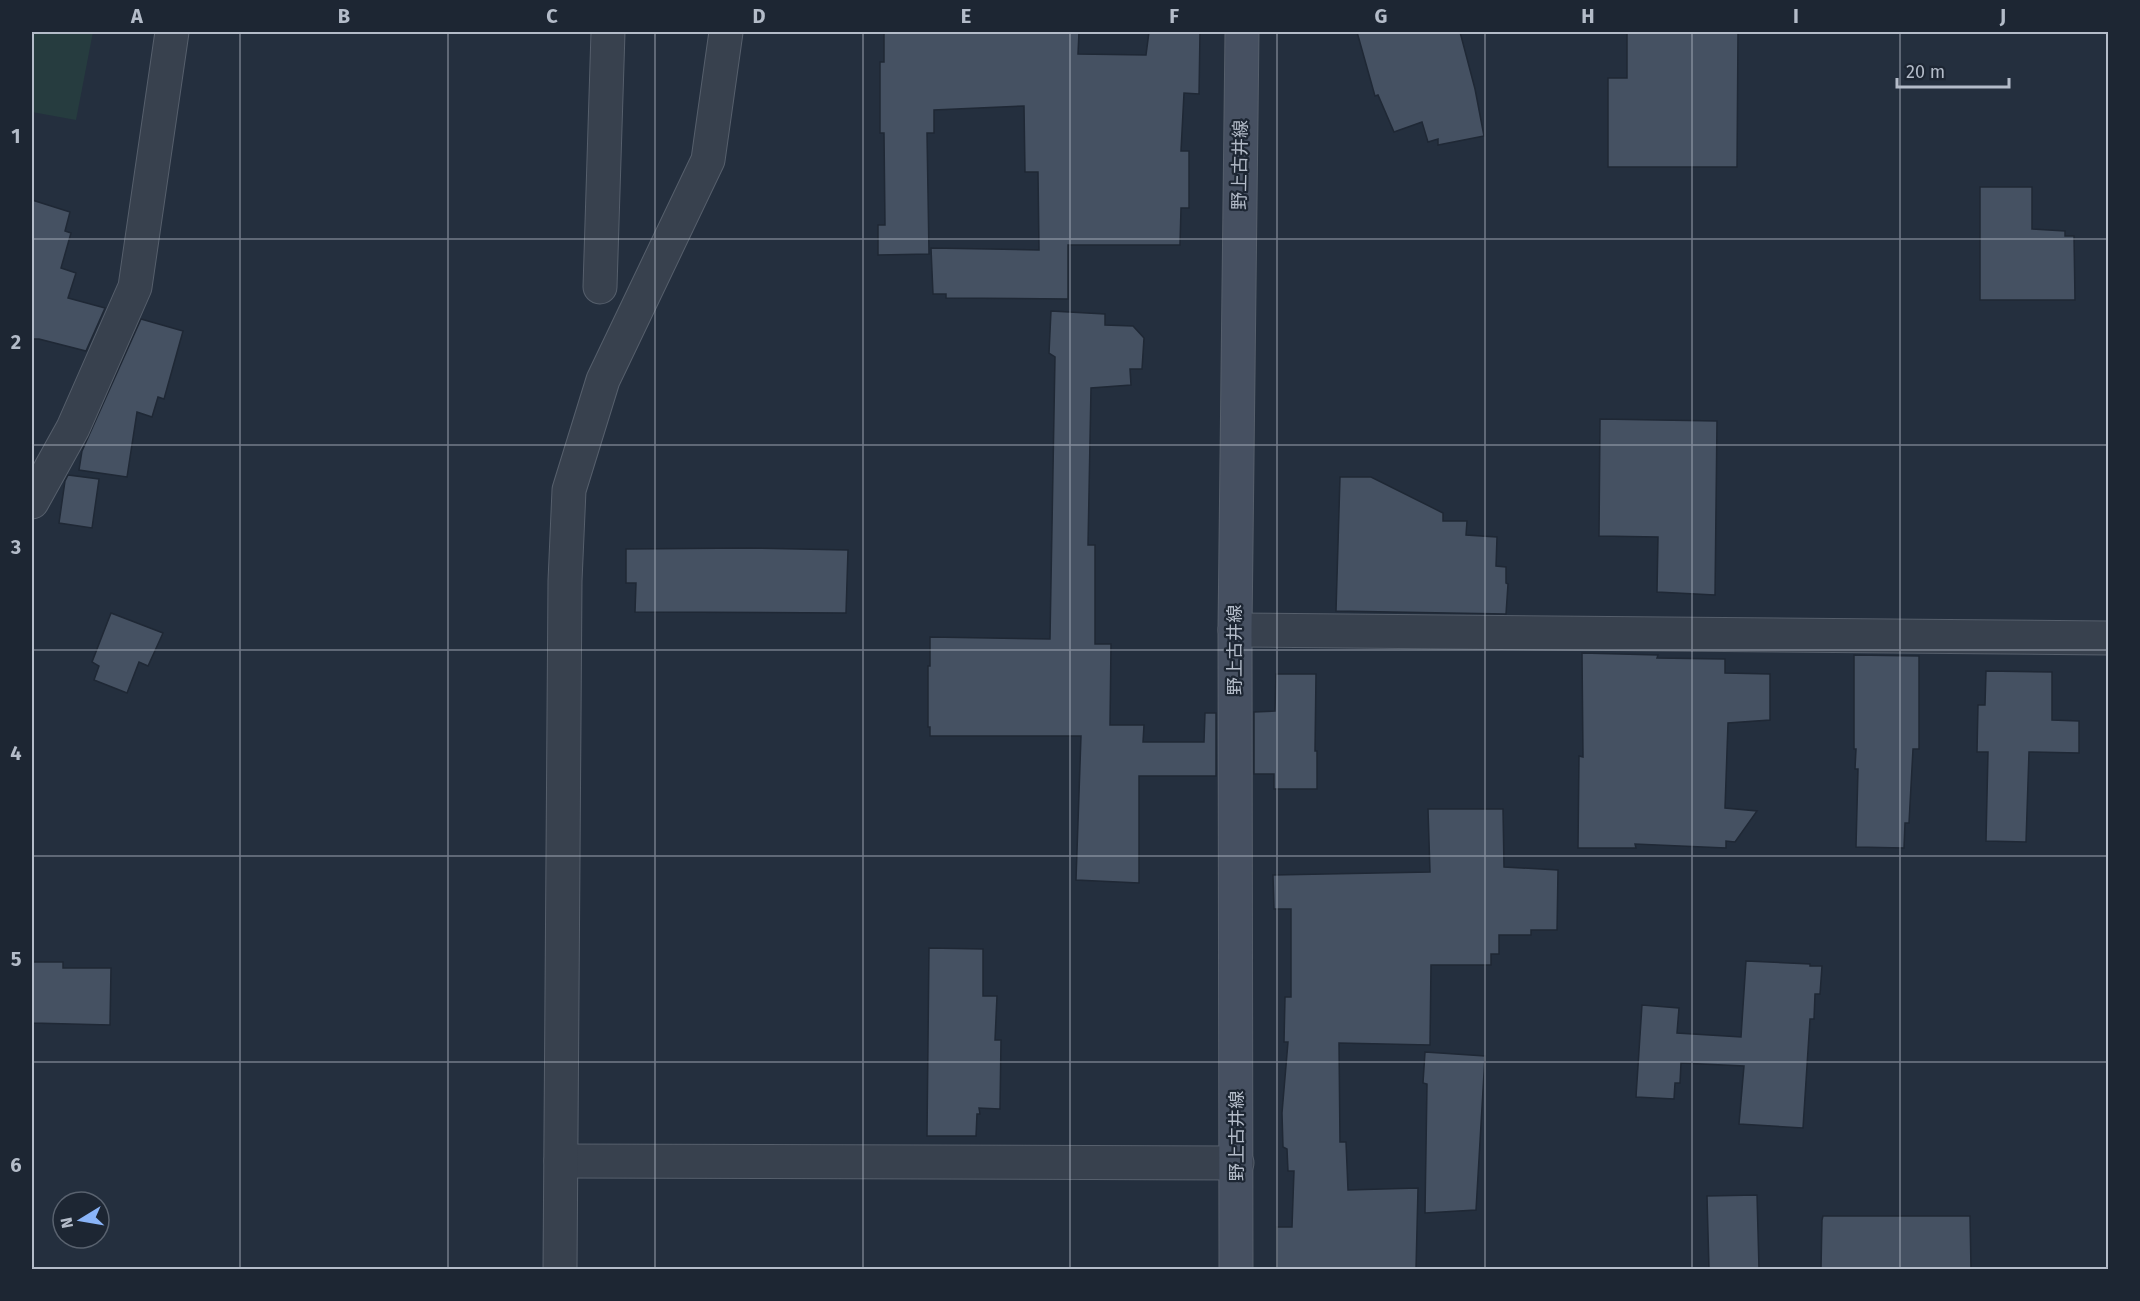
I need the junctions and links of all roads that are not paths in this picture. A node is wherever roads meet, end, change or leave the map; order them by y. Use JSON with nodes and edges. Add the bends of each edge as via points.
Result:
{"nodes":[{"id":1,"x":172,"y":32,"type":"edge"},
{"id":2,"x":608,"y":32,"type":"edge"},
{"id":3,"x":726,"y":32,"type":"edge"},
{"id":4,"x":1242,"y":32,"type":"edge"},
{"id":5,"x":600,"y":286,"type":"dead end"},
{"id":6,"x":32,"y":502,"type":"edge"},
{"id":7,"x":1235,"y":630,"type":"junction"},
{"id":8,"x":2109,"y":638,"type":"edge"},
{"id":9,"x":561,"y":1161,"type":"junction"},
{"id":10,"x":1237,"y":1163,"type":"junction"},
{"id":11,"x":560,"y":1269,"type":"edge"},
{"id":12,"x":1236,"y":1269,"type":"edge"}],
"edges":[{"from":1,"to":6,"type":"street","via":[[135,287],[73,428]]},
{"from":2,"to":5,"type":"street"},
{"from":3,"to":9,"type":"street","via":[[708,160],[603,380],[569,490]]},
{"from":4,"to":7,"type":"main road","name":"野上古井線"},
{"from":7,"to":8,"type":"street"},
{"from":7,"to":10,"type":"main road","name":"野上古井線"},
{"from":9,"to":10,"type":"street"},
{"from":9,"to":11,"type":"street"},
{"from":10,"to":12,"type":"main road","name":"野上古井線"}]}
